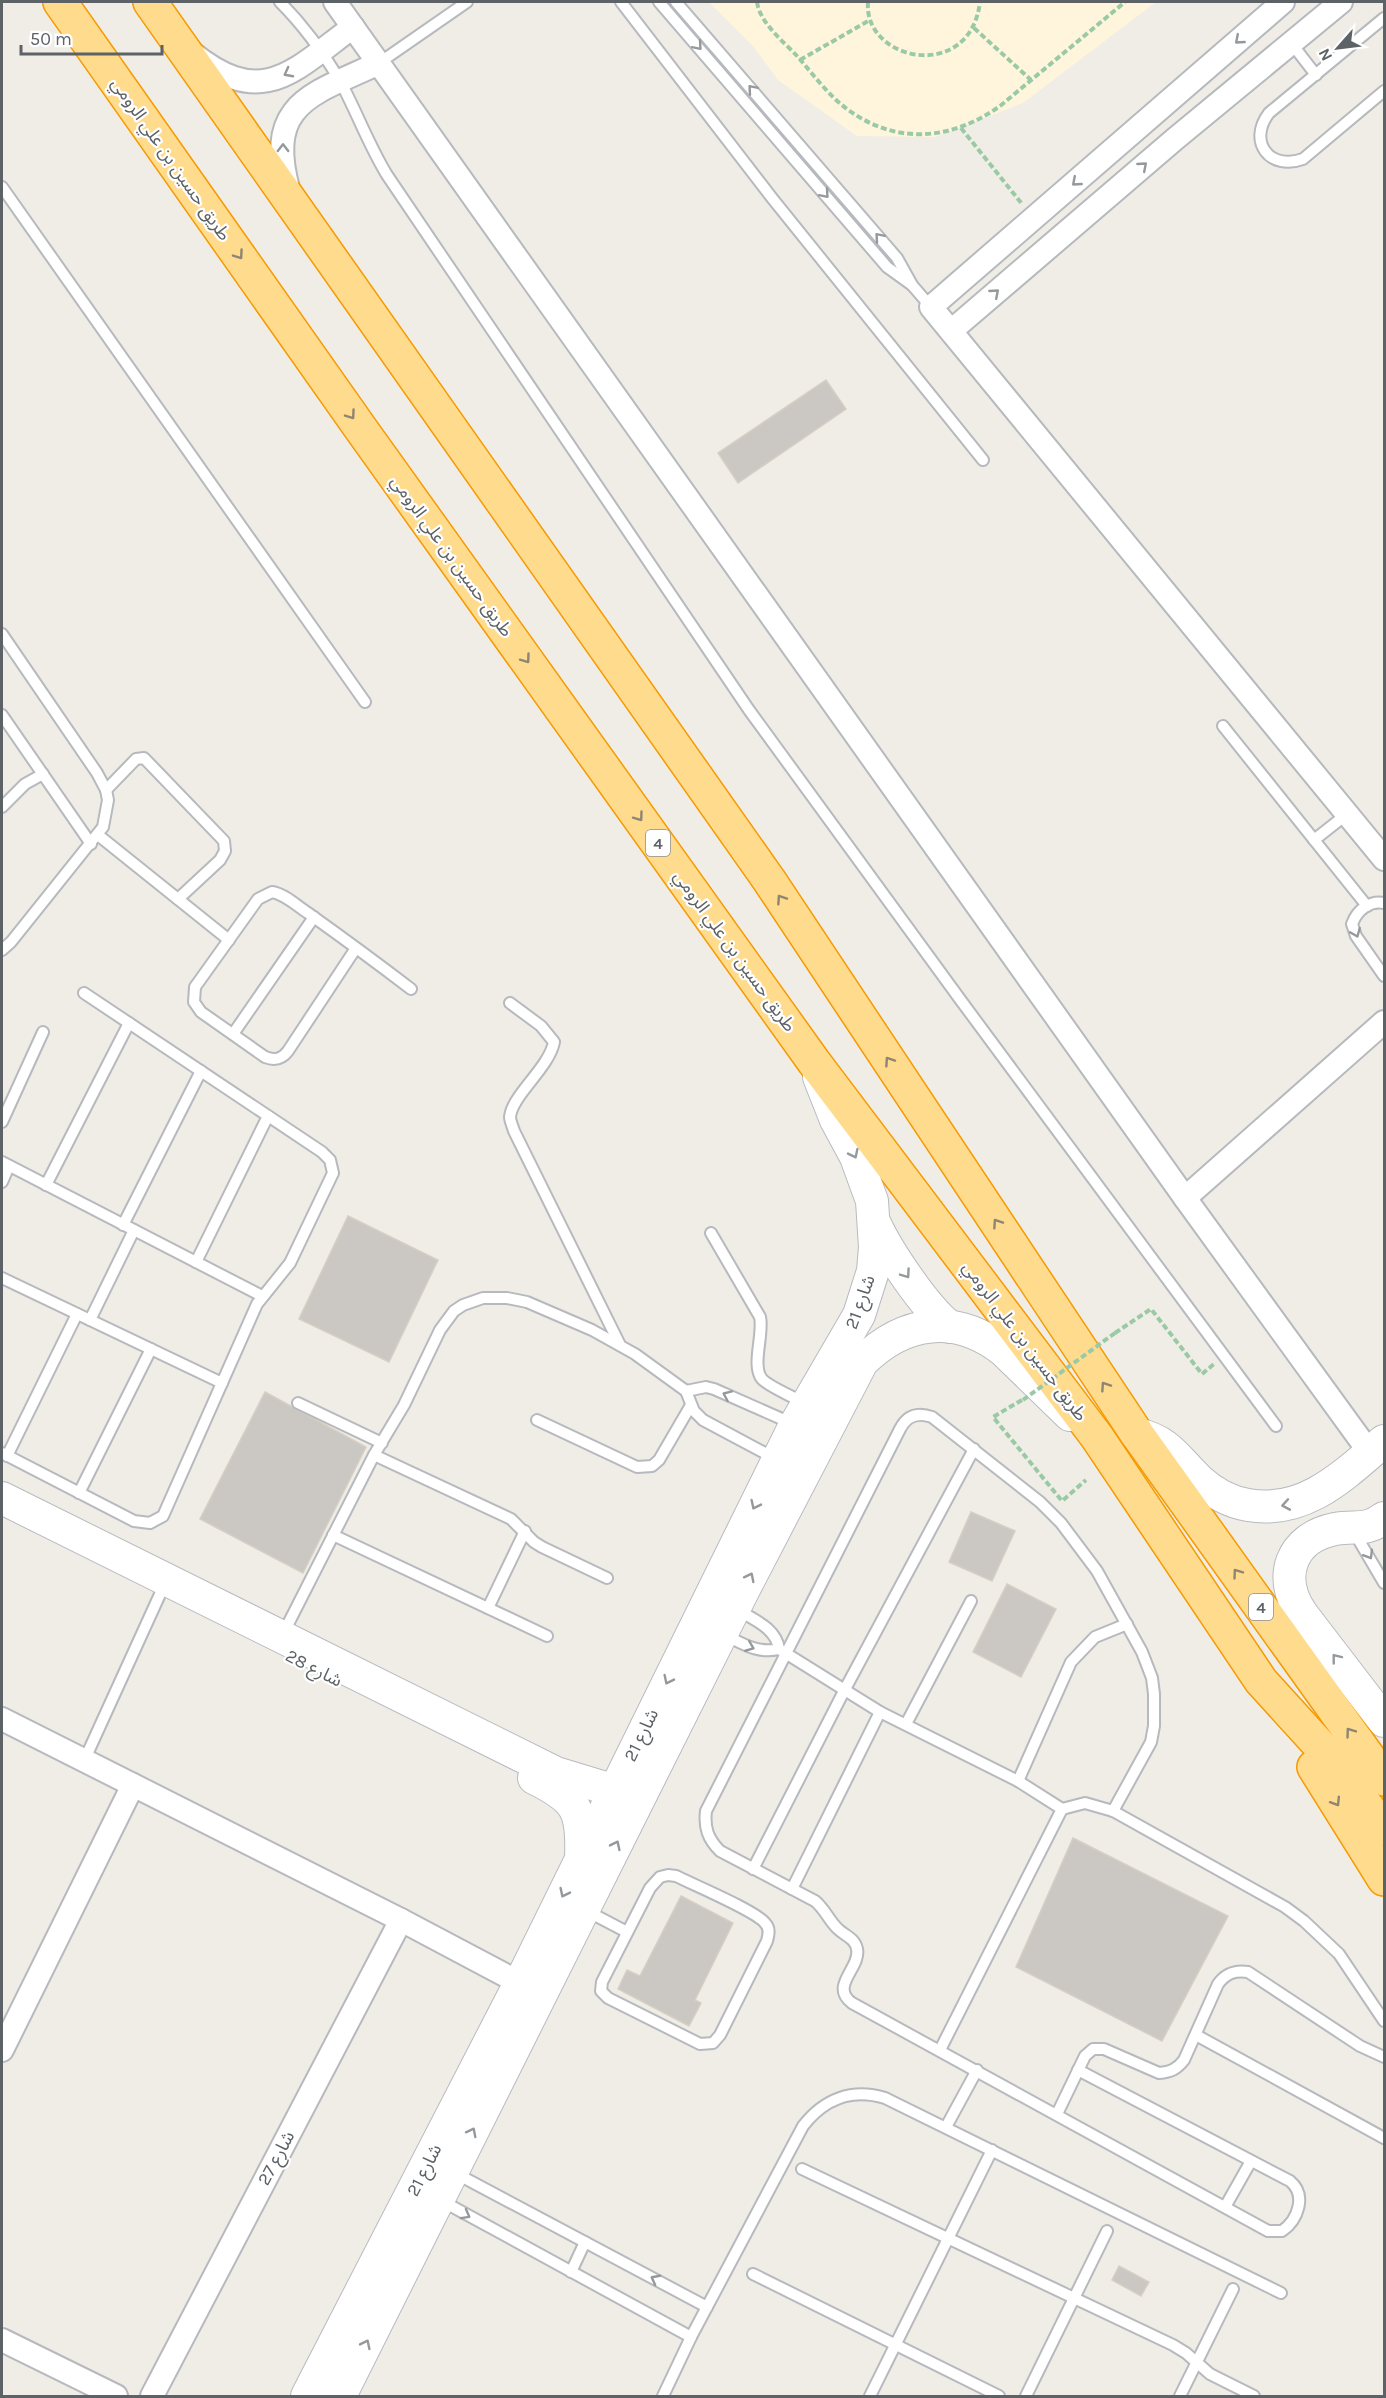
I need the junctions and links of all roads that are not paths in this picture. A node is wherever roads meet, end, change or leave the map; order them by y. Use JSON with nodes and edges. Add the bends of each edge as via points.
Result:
{"nodes":[{"id":1,"x":60,"y":2,"type":"edge"},
{"id":2,"x":150,"y":2,"type":"edge"},
{"id":3,"x":280,"y":2,"type":"edge"},
{"id":4,"x":335,"y":2,"type":"edge"},
{"id":5,"x":467,"y":2,"type":"edge"},
{"id":6,"x":621,"y":2,"type":"edge"},
{"id":7,"x":660,"y":2,"type":"edge"},
{"id":8,"x":676,"y":2,"type":"edge"},
{"id":9,"x":1283,"y":2,"type":"edge"},
{"id":10,"x":1341,"y":2,"type":"edge"},
{"id":11,"x":1384,"y":18,"type":"edge"},
{"id":12,"x":353,"y":27,"type":"junction"},
{"id":13,"x":178,"y":42,"type":"junction"},
{"id":14,"x":1292,"y":44,"type":"junction"},
{"id":15,"x":321,"y":51,"type":"junction"},
{"id":16,"x":379,"y":63,"type":"junction"},
{"id":17,"x":1316,"y":75,"type":"junction"},
{"id":18,"x":340,"y":82,"type":"junction"},
{"id":19,"x":1384,"y":91,"type":"edge"},
{"id":20,"x":2,"y":187,"type":"edge"},
{"id":21,"x":293,"y":205,"type":"junction"},
{"id":22,"x":912,"y":285,"type":"junction"},
{"id":23,"x":931,"y":307,"type":"junction"},
{"id":24,"x":951,"y":331,"type":"junction"},
{"id":25,"x":983,"y":460,"type":"dead end"},
{"id":26,"x":2,"y":634,"type":"edge"},
{"id":27,"x":365,"y":702,"type":"dead end"},
{"id":28,"x":2,"y":715,"type":"edge"},
{"id":29,"x":1223,"y":726,"type":"dead end"},
{"id":30,"x":42,"y":774,"type":"junction"},
{"id":31,"x":106,"y":790,"type":"junction"},
{"id":32,"x":2,"y":807,"type":"edge"},
{"id":33,"x":1347,"y":814,"type":"junction"},
{"id":34,"x":94,"y":839,"type":"junction"},
{"id":35,"x":1314,"y":840,"type":"junction"},
{"id":36,"x":1384,"y":859,"type":"edge"},
{"id":37,"x":178,"y":899,"type":"junction"},
{"id":38,"x":1384,"y":903,"type":"edge"},
{"id":39,"x":1367,"y":906,"type":"junction"},
{"id":40,"x":314,"y":917,"type":"junction"},
{"id":41,"x":229,"y":940,"type":"junction"},
{"id":42,"x":357,"y":948,"type":"junction"},
{"id":43,"x":2,"y":950,"type":"edge"},
{"id":44,"x":1384,"y":976,"type":"edge"},
{"id":45,"x":411,"y":989,"type":"dead end"},
{"id":46,"x":84,"y":993,"type":"dead end"},
{"id":47,"x":510,"y":1003,"type":"dead end"},
{"id":48,"x":1384,"y":1022,"type":"edge"},
{"id":49,"x":129,"y":1023,"type":"junction"},
{"id":50,"x":43,"y":1032,"type":"dead end"},
{"id":51,"x":233,"y":1034,"type":"junction"},
{"id":52,"x":814,"y":1062,"type":"junction"},
{"id":53,"x":201,"y":1071,"type":"junction"},
{"id":54,"x":268,"y":1116,"type":"junction"},
{"id":55,"x":2,"y":1122,"type":"edge"},
{"id":56,"x":5,"y":1164,"type":"edge"},
{"id":57,"x":2,"y":1182,"type":"edge"},
{"id":58,"x":46,"y":1185,"type":"junction"},
{"id":59,"x":1185,"y":1198,"type":"junction"},
{"id":60,"x":875,"y":1224,"type":"junction"},
{"id":61,"x":123,"y":1225,"type":"junction"},
{"id":62,"x":134,"y":1230,"type":"junction"},
{"id":63,"x":711,"y":1233,"type":"dead end"},
{"id":64,"x":196,"y":1262,"type":"junction"},
{"id":65,"x":2,"y":1278,"type":"edge"},
{"id":66,"x":262,"y":1296,"type":"junction"},
{"id":67,"x":77,"y":1314,"type":"junction"},
{"id":68,"x":90,"y":1320,"type":"junction"},
{"id":69,"x":950,"y":1327,"type":"junction"},
{"id":70,"x":620,"y":1345,"type":"junction"},
{"id":71,"x":151,"y":1349,"type":"junction"},
{"id":72,"x":836,"y":1380,"type":"junction"},
{"id":73,"x":222,"y":1383,"type":"junction"},
{"id":74,"x":686,"y":1391,"type":"junction"},
{"id":75,"x":298,"y":1403,"type":"dead end"},
{"id":76,"x":691,"y":1405,"type":"junction"},
{"id":77,"x":800,"y":1414,"type":"junction"},
{"id":78,"x":537,"y":1420,"type":"dead end"},
{"id":79,"x":1276,"y":1426,"type":"dead end"},
{"id":80,"x":1137,"y":1434,"type":"junction"},
{"id":81,"x":1097,"y":1437,"type":"junction"},
{"id":82,"x":382,"y":1443,"type":"junction"},
{"id":83,"x":1377,"y":1447,"type":"edge"},
{"id":84,"x":974,"y":1449,"type":"junction"},
{"id":85,"x":4,"y":1455,"type":"edge"},
{"id":86,"x":374,"y":1455,"type":"junction"},
{"id":87,"x":777,"y":1460,"type":"junction"},
{"id":88,"x":1338,"y":1480,"type":"junction"},
{"id":89,"x":79,"y":1493,"type":"junction"},
{"id":90,"x":2,"y":1498,"type":"edge"},
{"id":91,"x":2,"y":1512,"type":"edge"},
{"id":92,"x":1384,"y":1518,"type":"edge"},
{"id":93,"x":1349,"y":1529,"type":"junction"},
{"id":94,"x":525,"y":1532,"type":"junction"},
{"id":95,"x":333,"y":1535,"type":"junction"},
{"id":96,"x":607,"y":1578,"type":"dead end"},
{"id":97,"x":1384,"y":1583,"type":"edge"},
{"id":98,"x":161,"y":1592,"type":"junction"},
{"id":99,"x":970,"y":1601,"type":"dead end"},
{"id":100,"x":488,"y":1608,"type":"junction"},
{"id":101,"x":728,"y":1621,"type":"junction"},
{"id":102,"x":1127,"y":1624,"type":"junction"},
{"id":103,"x":547,"y":1636,"type":"dead end"},
{"id":104,"x":281,"y":1637,"type":"junction"},
{"id":105,"x":783,"y":1651,"type":"junction"},
{"id":106,"x":1261,"y":1681,"type":"junction"},
{"id":107,"x":844,"y":1691,"type":"junction"},
{"id":108,"x":880,"y":1712,"type":"junction"},
{"id":109,"x":2,"y":1719,"type":"edge"},
{"id":110,"x":1384,"y":1721,"type":"edge"},
{"id":111,"x":906,"y":1724,"type":"junction"},
{"id":112,"x":84,"y":1761,"type":"junction"},
{"id":113,"x":1384,"y":1779,"type":"edge"},
{"id":114,"x":1018,"y":1780,"type":"junction"},
{"id":115,"x":133,"y":1785,"type":"junction"},
{"id":116,"x":627,"y":1795,"type":"junction"},
{"id":117,"x":1062,"y":1809,"type":"junction"},
{"id":118,"x":1113,"y":1811,"type":"junction"},
{"id":119,"x":1384,"y":1829,"type":"edge"},
{"id":120,"x":581,"y":1859,"type":"junction"},
{"id":121,"x":753,"y":1869,"type":"junction"},
{"id":122,"x":1384,"y":1879,"type":"edge"},
{"id":123,"x":792,"y":1889,"type":"junction"},
{"id":124,"x":584,"y":1909,"type":"junction"},
{"id":125,"x":400,"y":1920,"type":"junction"},
{"id":126,"x":627,"y":1932,"type":"junction"},
{"id":127,"x":520,"y":1983,"type":"junction"},
{"id":128,"x":1384,"y":2021,"type":"edge"},
{"id":129,"x":1196,"y":2035,"type":"junction"},
{"id":130,"x":2,"y":2050,"type":"edge"},
{"id":131,"x":940,"y":2050,"type":"junction"},
{"id":132,"x":1384,"y":2057,"type":"edge"},
{"id":133,"x":977,"y":2070,"type":"junction"},
{"id":134,"x":1078,"y":2070,"type":"junction"},
{"id":135,"x":1058,"y":2114,"type":"junction"},
{"id":136,"x":946,"y":2127,"type":"junction"},
{"id":137,"x":1384,"y":2138,"type":"edge"},
{"id":138,"x":992,"y":2150,"type":"junction"},
{"id":139,"x":1251,"y":2161,"type":"junction"},
{"id":140,"x":802,"y":2169,"type":"dead end"},
{"id":141,"x":434,"y":2179,"type":"junction"},
{"id":142,"x":1225,"y":2207,"type":"junction"},
{"id":143,"x":1107,"y":2230,"type":"dead end"},
{"id":144,"x":948,"y":2240,"type":"junction"},
{"id":145,"x":585,"y":2242,"type":"junction"},
{"id":146,"x":571,"y":2272,"type":"junction"},
{"id":147,"x":753,"y":2274,"type":"dead end"},
{"id":148,"x":1233,"y":2289,"type":"dead end"},
{"id":149,"x":1281,"y":2293,"type":"dead end"},
{"id":150,"x":1074,"y":2299,"type":"junction"},
{"id":151,"x":707,"y":2307,"type":"junction"},
{"id":152,"x":691,"y":2337,"type":"junction"},
{"id":153,"x":2,"y":2340,"type":"edge"},
{"id":154,"x":896,"y":2345,"type":"junction"},
{"id":155,"x":1197,"y":2362,"type":"junction"},
{"id":156,"x":116,"y":2397,"type":"edge"},
{"id":157,"x":152,"y":2397,"type":"edge"},
{"id":158,"x":307,"y":2397,"type":"edge"},
{"id":159,"x":340,"y":2397,"type":"edge"},
{"id":160,"x":663,"y":2397,"type":"edge"},
{"id":161,"x":870,"y":2397,"type":"edge"},
{"id":162,"x":999,"y":2397,"type":"edge"},
{"id":163,"x":1026,"y":2397,"type":"edge"},
{"id":164,"x":1180,"y":2397,"type":"edge"},
{"id":165,"x":1254,"y":2397,"type":"edge"}],
"edges":[{"from":1,"to":52,"type":"highway","name":"طريق حسين بن علي الرومي","number":"4","one_way":true},
{"from":2,"to":13,"type":"highway","name":"طريق حسين بن علي الرومي","number":"4"},
{"from":3,"to":15,"type":"lane"},
{"from":4,"to":12,"type":"street"},
{"from":5,"to":16,"type":"lane"},
{"from":6,"to":25,"type":"lane","via":[[772,198]]},
{"from":7,"to":22,"type":"lane","one_way":true,"via":[[887,267]]},
{"from":22,"to":8,"type":"lane","one_way":true,"via":[[897,258]]},
{"from":9,"to":23,"type":"street","one_way":true},
{"from":10,"to":14,"type":"street"},
{"from":11,"to":17,"type":"lane"},
{"from":12,"to":15,"type":"street"},
{"from":12,"to":16,"type":"street"},
{"from":15,"to":13,"type":"street","one_way":true,"via":[[283,77],[255,82],[218,70]]},
{"from":13,"to":21,"type":"highway","name":"طريق حسين بن علي الرومي","number":"4"},
{"from":14,"to":17,"type":"lane"},
{"from":24,"to":14,"type":"street","one_way":true},
{"from":15,"to":18,"type":"lane"},
{"from":16,"to":18,"type":"street"},
{"from":16,"to":59,"type":"street"},
{"from":17,"to":19,"type":"lane","via":[[1262,122],[1261,142],[1273,159],[1283,163],[1304,159]]},
{"from":21,"to":18,"type":"street","one_way":true,"via":[[282,157],[285,127],[309,96]]},
{"from":18,"to":79,"type":"lane","via":[[387,175],[749,710]]},
{"from":20,"to":27,"type":"lane"},
{"from":80,"to":21,"type":"highway","name":"طريق حسين بن علي الرومي","number":"4","one_way":true,"via":[[769,880]]},
{"from":22,"to":23,"type":"lane"},
{"from":23,"to":24,"type":"street"},
{"from":24,"to":33,"type":"street"},
{"from":26,"to":31,"type":"lane"},
{"from":28,"to":30,"type":"lane"},
{"from":29,"to":35,"type":"lane"},
{"from":30,"to":32,"type":"lane","via":[[25,784]]},
{"from":30,"to":34,"type":"lane"},
{"from":31,"to":34,"type":"lane","via":[[106,820]]},
{"from":31,"to":37,"type":"lane","via":[[136,759],[144,758],[224,841],[225,851],[220,860]]},
{"from":33,"to":35,"type":"lane"},
{"from":33,"to":36,"type":"street"},
{"from":34,"to":37,"type":"lane"},
{"from":34,"to":43,"type":"lane"},
{"from":35,"to":39,"type":"lane"},
{"from":37,"to":41,"type":"lane"},
{"from":38,"to":39,"type":"lane"},
{"from":39,"to":44,"type":"lane","one_way":true,"via":[[1354,918],[1353,931]]},
{"from":40,"to":41,"type":"lane","via":[[281,894],[267,893],[258,899]]},
{"from":40,"to":42,"type":"lane"},
{"from":40,"to":51,"type":"lane"},
{"from":41,"to":51,"type":"lane","via":[[195,987],[194,996],[201,1012]]},
{"from":42,"to":45,"type":"lane"},
{"from":42,"to":51,"type":"lane","via":[[285,1055],[265,1057]]},
{"from":46,"to":49,"type":"lane"},
{"from":47,"to":70,"type":"lane","via":[[541,1026],[554,1042],[552,1053],[510,1117],[514,1131]]},
{"from":48,"to":59,"type":"street"},
{"from":49,"to":53,"type":"lane"},
{"from":49,"to":58,"type":"lane"},
{"from":50,"to":55,"type":"lane"},
{"from":52,"to":60,"type":"street","name":"شارع 21","one_way":true,"via":[[828,1103],[865,1179]]},
{"from":52,"to":81,"type":"highway","name":"طريق حسين بن علي الرومي","number":"4"},
{"from":53,"to":54,"type":"lane"},
{"from":53,"to":61,"type":"lane"},
{"from":54,"to":64,"type":"lane"},
{"from":54,"to":66,"type":"lane","via":[[327,1155],[333,1173],[290,1263]]},
{"from":56,"to":57,"type":"lane"},
{"from":56,"to":58,"type":"lane"},
{"from":58,"to":61,"type":"lane"},
{"from":59,"to":83,"type":"street"},
{"from":60,"to":69,"type":"street","one_way":true,"via":[[927,1304]]},
{"from":60,"to":72,"type":"street","name":"شارع 21","via":[[873,1271]]},
{"from":61,"to":62,"type":"lane"},
{"from":62,"to":64,"type":"lane"},
{"from":62,"to":68,"type":"lane"},
{"from":63,"to":77,"type":"lane","via":[[760,1317],[757,1368],[762,1379]]},
{"from":64,"to":66,"type":"lane"},
{"from":65,"to":67,"type":"lane"},
{"from":66,"to":73,"type":"lane"},
{"from":67,"to":68,"type":"lane"},
{"from":67,"to":85,"type":"lane"},
{"from":68,"to":71,"type":"lane"},
{"from":69,"to":72,"type":"street","name":"شارع 21","via":[[906,1331]]},
{"from":69,"to":81,"type":"street","name":"شارع 21","via":[[992,1342]]},
{"from":70,"to":74,"type":"lane"},
{"from":70,"to":82,"type":"lane","via":[[527,1302],[493,1297],[472,1300],[454,1311],[440,1330]]},
{"from":71,"to":73,"type":"lane"},
{"from":71,"to":89,"type":"lane"},
{"from":72,"to":77,"type":"street","name":"شارع 21"},
{"from":101,"to":72,"type":"street","name":"شارع 21","one_way":true},
{"from":73,"to":89,"type":"lane","via":[[166,1511],[158,1520],[141,1524]]},
{"from":74,"to":76,"type":"lane"},
{"from":77,"to":74,"type":"lane","one_way":true,"via":[[706,1387]]},
{"from":75,"to":82,"type":"lane"},
{"from":76,"to":78,"type":"lane","via":[[659,1460],[645,1467],[637,1467]]},
{"from":76,"to":87,"type":"lane","via":[[703,1420]]},
{"from":77,"to":87,"type":"street","name":"شارع 21"},
{"from":88,"to":80,"type":"street","one_way":true,"via":[[1296,1503],[1262,1507],[1241,1504],[1199,1480],[1167,1446]]},
{"from":113,"to":80,"type":"highway","name":"طريق حسين بن علي الرومي","number":"4","one_way":true},
{"from":81,"to":106,"type":"highway","name":"طريق حسين بن علي الرومي","number":"4"},
{"from":82,"to":86,"type":"lane"},
{"from":83,"to":88,"type":"street"},
{"from":84,"to":102,"type":"lane","via":[[1061,1523],[1097,1571]]},
{"from":84,"to":105,"type":"lane","via":[[932,1417],[917,1414],[903,1422]]},
{"from":84,"to":107,"type":"lane"},
{"from":85,"to":89,"type":"lane"},
{"from":86,"to":94,"type":"lane","via":[[511,1519]]},
{"from":86,"to":95,"type":"lane"},
{"from":87,"to":116,"type":"street","name":"شارع 21","one_way":true},
{"from":88,"to":93,"type":"street","via":[[1330,1499],[1332,1509]]},
{"from":90,"to":104,"type":"street","name":"شارع 28"},
{"from":91,"to":98,"type":"street","name":"شارع 28"},
{"from":92,"to":93,"type":"street","via":[[1373,1526]]},
{"from":93,"to":97,"type":"lane","one_way":true},
{"from":110,"to":93,"type":"street","one_way":true,"via":[[1292,1600],[1288,1584],[1297,1551],[1309,1540],[1336,1529]]},
{"from":94,"to":96,"type":"lane","via":[[542,1547]]},
{"from":94,"to":100,"type":"lane"},
{"from":95,"to":100,"type":"lane"},
{"from":95,"to":104,"type":"lane"},
{"from":98,"to":112,"type":"lane"},
{"from":98,"to":120,"type":"street","name":"شارع 28","via":[[553,1787],[570,1801],[580,1820]]},
{"from":99,"to":111,"type":"lane"},
{"from":100,"to":103,"type":"lane"},
{"from":101,"to":105,"type":"lane","one_way":true,"via":[[753,1649]]},
{"from":101,"to":105,"type":"lane","via":[[766,1627]]},
{"from":101,"to":116,"type":"street","name":"شارع 21"},
{"from":102,"to":114,"type":"lane","via":[[1095,1637],[1071,1662]]},
{"from":102,"to":118,"type":"lane","via":[[1152,1678],[1154,1726],[1144,1757]]},
{"from":104,"to":116,"type":"street","name":"شارع 28","via":[[556,1773]]},
{"from":105,"to":107,"type":"lane"},
{"from":105,"to":121,"type":"lane","via":[[706,1811],[705,1822],[712,1843]]},
{"from":106,"to":119,"type":"highway","name":"طريق حسين بن علي الرومي","number":"4","via":[[1322,1748]]},
{"from":106,"to":122,"type":"highway","one_way":true},
{"from":107,"to":108,"type":"lane"},
{"from":107,"to":121,"type":"lane"},
{"from":108,"to":111,"type":"lane"},
{"from":108,"to":123,"type":"lane"},
{"from":109,"to":112,"type":"street"},
{"from":111,"to":114,"type":"lane"},
{"from":112,"to":115,"type":"street"},
{"from":114,"to":117,"type":"lane"},
{"from":115,"to":125,"type":"street"},
{"from":115,"to":130,"type":"street"},
{"from":116,"to":120,"type":"street","name":"شارع 21"},
{"from":124,"to":116,"type":"street","name":"شارع 21","one_way":true},
{"from":117,"to":118,"type":"lane","via":[[1085,1803]]},
{"from":117,"to":131,"type":"lane"},
{"from":118,"to":128,"type":"lane","via":[[1304,1921],[1339,1954]]},
{"from":120,"to":127,"type":"street","name":"شارع 21","one_way":true},
{"from":121,"to":123,"type":"lane"},
{"from":123,"to":131,"type":"lane","via":[[822,1907],[839,1931],[855,1943],[857,1958],[843,1986],[848,2000]]},
{"from":124,"to":126,"type":"lane"},
{"from":141,"to":124,"type":"street","name":"شارع 21","one_way":true},
{"from":125,"to":127,"type":"street"},
{"from":125,"to":157,"type":"street","name":"شارع 27"},
{"from":126,"to":126,"type":"lane","via":[[602,1982],[604,1995],[700,2044],[713,2043],[720,2035],[769,1935],[767,1924],[754,1914],[668,1875],[654,1882]]},
{"from":127,"to":141,"type":"street","name":"شارع 21"},
{"from":129,"to":132,"type":"lane","via":[[1222,1978],[1241,1971]]},
{"from":129,"to":134,"type":"lane","via":[[1184,2060],[1169,2072],[1149,2071],[1098,2048],[1088,2052]]},
{"from":129,"to":137,"type":"lane"},
{"from":131,"to":133,"type":"lane"},
{"from":133,"to":135,"type":"lane"},
{"from":133,"to":136,"type":"lane"},
{"from":134,"to":135,"type":"lane"},
{"from":134,"to":139,"type":"lane"},
{"from":135,"to":142,"type":"lane"},
{"from":136,"to":138,"type":"lane"},
{"from":136,"to":151,"type":"lane","via":[[874,2095],[846,2095],[822,2106],[796,2137]]},
{"from":138,"to":144,"type":"lane"},
{"from":138,"to":149,"type":"lane"},
{"from":139,"to":142,"type":"lane"},
{"from":139,"to":142,"type":"lane","via":[[1298,2189],[1299,2206],[1289,2224],[1282,2231],[1273,2232]]},
{"from":140,"to":144,"type":"lane"},
{"from":141,"to":145,"type":"lane"},
{"from":141,"to":146,"type":"lane","one_way":true},
{"from":141,"to":158,"type":"street","name":"شارع 21"},
{"from":159,"to":141,"type":"street","name":"شارع 21","one_way":true},
{"from":143,"to":150,"type":"lane"},
{"from":144,"to":150,"type":"lane"},
{"from":144,"to":154,"type":"lane"},
{"from":145,"to":146,"type":"lane"},
{"from":151,"to":145,"type":"lane","one_way":true},
{"from":146,"to":152,"type":"lane"},
{"from":147,"to":154,"type":"lane"},
{"from":148,"to":155,"type":"lane"},
{"from":150,"to":155,"type":"lane","via":[[1173,2345]]},
{"from":150,"to":163,"type":"lane"},
{"from":151,"to":152,"type":"lane"},
{"from":152,"to":160,"type":"lane"},
{"from":153,"to":156,"type":"street"},
{"from":154,"to":161,"type":"lane"},
{"from":154,"to":162,"type":"lane"},
{"from":155,"to":164,"type":"lane"},
{"from":155,"to":165,"type":"lane","via":[[1210,2374]]}]}
